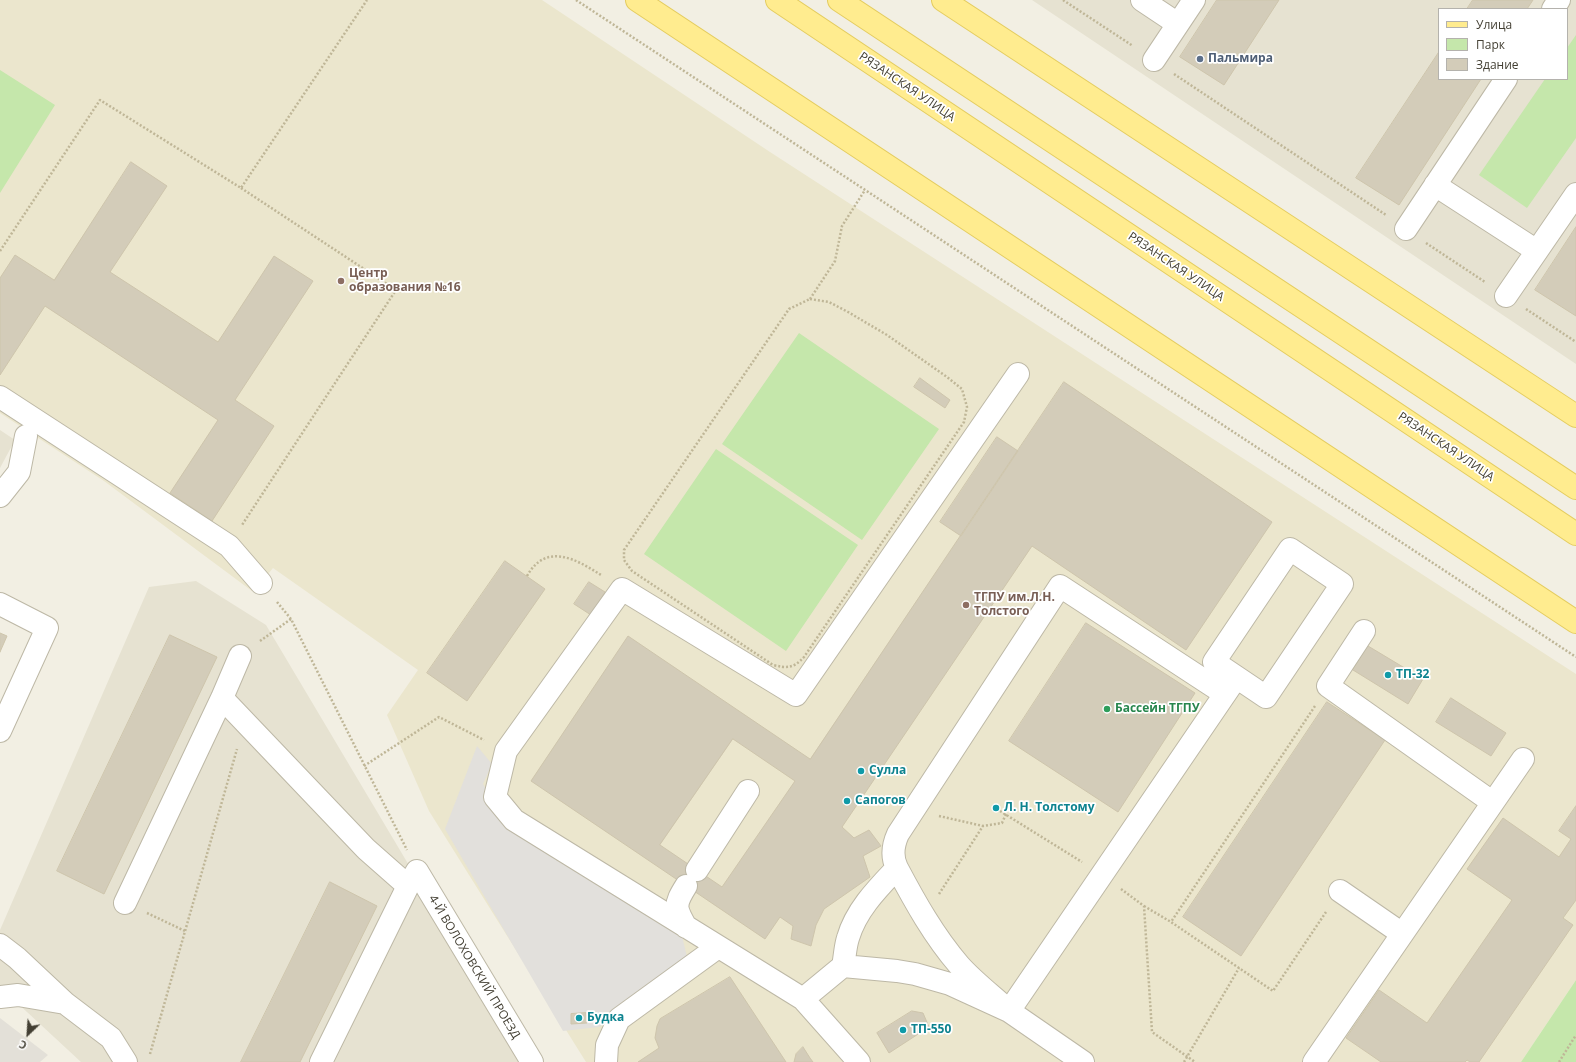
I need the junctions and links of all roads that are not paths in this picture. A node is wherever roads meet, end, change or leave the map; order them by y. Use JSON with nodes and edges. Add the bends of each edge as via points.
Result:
{"nodes":[{"id":1,"x":637,"y":0,"type":"edge"},
{"id":2,"x":777,"y":0,"type":"edge"},
{"id":3,"x":838,"y":0,"type":"edge"},
{"id":4,"x":944,"y":0,"type":"edge"},
{"id":5,"x":1142,"y":0,"type":"edge"},
{"id":6,"x":1194,"y":0,"type":"edge"},
{"id":7,"x":1178,"y":24,"type":"junction"},
{"id":8,"x":1154,"y":60,"type":"road end"},
{"id":9,"x":1505,"y":80,"type":"edge"},
{"id":10,"x":1435,"y":185,"type":"junction"},
{"id":11,"x":1576,"y":194,"type":"edge"},
{"id":12,"x":1406,"y":229,"type":"road end"},
{"id":13,"x":1537,"y":251,"type":"junction"},
{"id":14,"x":1506,"y":296,"type":"road end"},
{"id":15,"x":1018,"y":374,"type":"dead end"},
{"id":16,"x":0,"y":397,"type":"edge"},
{"id":17,"x":1576,"y":416,"type":"edge"},
{"id":18,"x":26,"y":436,"type":"dead end"},
{"id":19,"x":1576,"y":488,"type":"edge"},
{"id":20,"x":0,"y":496,"type":"edge"},
{"id":21,"x":1576,"y":534,"type":"edge"},
{"id":22,"x":261,"y":583,"type":"road end"},
{"id":23,"x":0,"y":604,"type":"edge"},
{"id":24,"x":1576,"y":622,"type":"edge"},
{"id":25,"x":1364,"y":632,"type":"dead end"},
{"id":26,"x":240,"y":656,"type":"road end"},
{"id":27,"x":1231,"y":686,"type":"junction"},
{"id":28,"x":222,"y":698,"type":"junction"},
{"id":29,"x":0,"y":731,"type":"edge"},
{"id":30,"x":1522,"y":759,"type":"dead end"},
{"id":31,"x":748,"y":791,"type":"dead end"},
{"id":32,"x":1492,"y":802,"type":"junction"},
{"id":33,"x":897,"y":868,"type":"junction"},
{"id":34,"x":412,"y":878,"type":"junction"},
{"id":35,"x":1340,"y":891,"type":"road end"},
{"id":36,"x":125,"y":903,"type":"road end"},
{"id":37,"x":686,"y":927,"type":"junction"},
{"id":38,"x":1401,"y":933,"type":"junction"},
{"id":39,"x":0,"y":945,"type":"edge"},
{"id":40,"x":718,"y":947,"type":"junction"},
{"id":41,"x":843,"y":966,"type":"junction"},
{"id":42,"x":0,"y":997,"type":"edge"},
{"id":43,"x":803,"y":999,"type":"junction"},
{"id":44,"x":65,"y":1003,"type":"junction"},
{"id":45,"x":1009,"y":1011,"type":"junction"},
{"id":46,"x":126,"y":1062,"type":"edge"},
{"id":47,"x":321,"y":1062,"type":"edge"},
{"id":48,"x":532,"y":1062,"type":"edge"},
{"id":49,"x":606,"y":1062,"type":"edge"},
{"id":50,"x":859,"y":1062,"type":"edge"},
{"id":51,"x":1083,"y":1062,"type":"edge"},
{"id":52,"x":1314,"y":1062,"type":"edge"}],
"edges":[{"from":1,"to":24,"type":"main road"},
{"from":2,"to":21,"type":"main road","name":"РЯЗАНСКАЯ УЛИЦА"},
{"from":3,"to":19,"type":"main road"},
{"from":4,"to":17,"type":"main road"},
{"from":5,"to":7,"type":"street"},
{"from":6,"to":7,"type":"street"},
{"from":7,"to":8,"type":"street"},
{"from":9,"to":10,"type":"street"},
{"from":10,"to":12,"type":"street"},
{"from":10,"to":13,"type":"street"},
{"from":11,"to":13,"type":"street"},
{"from":13,"to":14,"type":"street"},
{"from":15,"to":37,"type":"street","via":[[796,695],[622,589],[506,751],[494,797],[514,820]]},
{"from":16,"to":22,"type":"street","via":[[229,546]]},
{"from":18,"to":20,"type":"street","via":[[19,472]]},
{"from":23,"to":29,"type":"street","via":[[46,628]]},
{"from":25,"to":32,"type":"street","via":[[1328,686]]},
{"from":26,"to":28,"type":"street"},
{"from":27,"to":27,"type":"street","via":[[1266,697],[1342,584],[1290,549],[1214,662]]},
{"from":27,"to":33,"type":"street","via":[[1060,586],[898,834],[894,843],[893,860]]},
{"from":27,"to":45,"type":"street"},
{"from":28,"to":34,"type":"street","name":"4-Й ВОЛОХОВСКИЙ ПРОЕЗД","via":[[366,849]]},
{"from":28,"to":36,"type":"street"},
{"from":30,"to":32,"type":"street"},
{"from":31,"to":37,"type":"street","via":[[679,897],[677,911]]},
{"from":32,"to":38,"type":"street"},
{"from":33,"to":41,"type":"street","via":[[876,890],[858,916],[848,938]]},
{"from":33,"to":45,"type":"street","via":[[942,944],[960,966]]},
{"from":34,"to":47,"type":"street"},
{"from":34,"to":48,"type":"street","name":"4-Й ВОЛОХОВСКИЙ ПРОЕЗД"},
{"from":35,"to":38,"type":"street"},
{"from":37,"to":40,"type":"street"},
{"from":38,"to":52,"type":"street"},
{"from":39,"to":44,"type":"street"},
{"from":40,"to":43,"type":"street"},
{"from":40,"to":49,"type":"street","via":[[618,1019],[607,1046]]},
{"from":41,"to":43,"type":"street"},
{"from":41,"to":45,"type":"street","via":[[897,971],[926,977],[950,984]]},
{"from":42,"to":44,"type":"street","via":[[18,995]]},
{"from":43,"to":50,"type":"street"},
{"from":44,"to":46,"type":"street","via":[[111,1038]]},
{"from":45,"to":51,"type":"street"}]}
